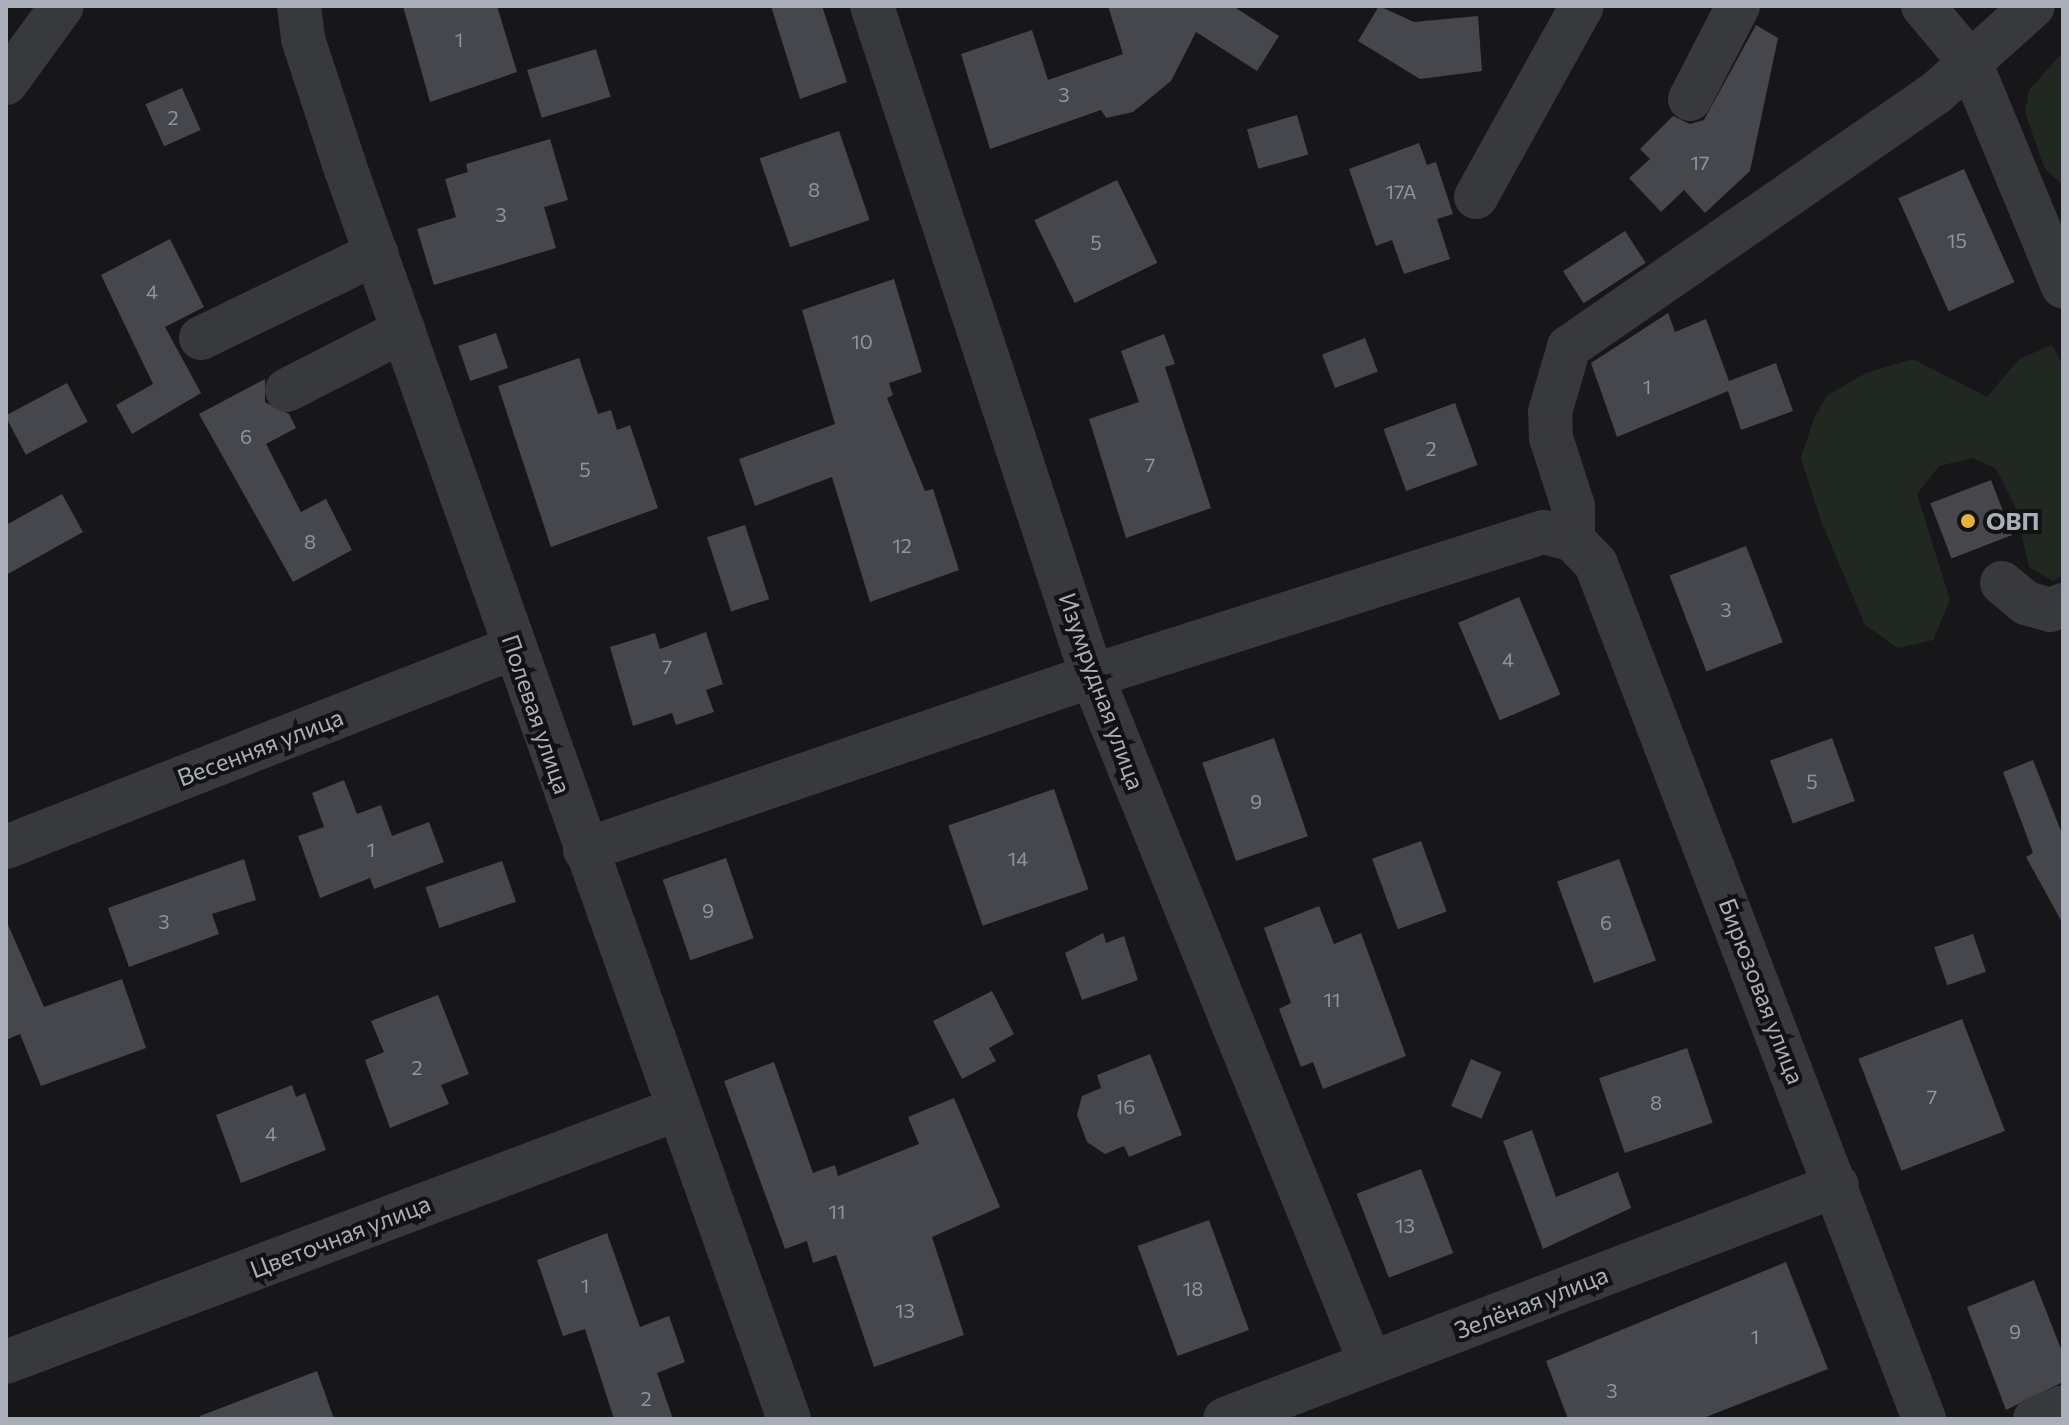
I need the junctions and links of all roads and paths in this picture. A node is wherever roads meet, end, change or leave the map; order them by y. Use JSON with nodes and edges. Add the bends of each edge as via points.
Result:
{"nodes":[{"id":1,"x":62,"y":6,"type":"edge"},
{"id":2,"x":299,"y":6,"type":"edge"},
{"id":3,"x":872,"y":6,"type":"edge"},
{"id":4,"x":1582,"y":6,"type":"edge"},
{"id":5,"x":1738,"y":6,"type":"edge"},
{"id":6,"x":1923,"y":6,"type":"edge"},
{"id":7,"x":2033,"y":6,"type":"edge"},
{"id":8,"x":1970,"y":62,"type":"junction"},
{"id":9,"x":6,"y":83,"type":"edge"},
{"id":10,"x":1690,"y":99,"type":"dead end"},
{"id":11,"x":1476,"y":197,"type":"dead end"},
{"id":12,"x":2052,"y":227,"type":"edge"},
{"id":13,"x":377,"y":253,"type":"junction"},
{"id":14,"x":2063,"y":286,"type":"edge"},
{"id":15,"x":404,"y":330,"type":"junction"},
{"id":16,"x":201,"y":338,"type":"dead end"},
{"id":17,"x":287,"y":390,"type":"dead end"},
{"id":18,"x":1584,"y":552,"type":"junction"},
{"id":19,"x":2002,"y":583,"type":"dead end"},
{"id":20,"x":2063,"y":605,"type":"edge"},
{"id":21,"x":513,"y":648,"type":"junction"},
{"id":22,"x":1092,"y":676,"type":"junction"},
{"id":23,"x":6,"y":847,"type":"edge"},
{"id":24,"x":585,"y":850,"type":"junction"},
{"id":25,"x":675,"y":1110,"type":"junction"},
{"id":26,"x":1837,"y":1185,"type":"junction"},
{"id":27,"x":6,"y":1362,"type":"edge"},
{"id":28,"x":1370,"y":1362,"type":"junction"},
{"id":29,"x":2063,"y":1407,"type":"edge"},
{"id":30,"x":789,"y":1419,"type":"edge"},
{"id":31,"x":1225,"y":1419,"type":"edge"},
{"id":32,"x":1924,"y":1419,"type":"edge"},
{"id":33,"x":2035,"y":1419,"type":"edge"}],
"edges":[{"from":1,"to":9,"type":"street"},
{"from":2,"to":13,"type":"street","name":"Полевая улица","via":[[303,39]]},
{"from":3,"to":22,"type":"street","name":"Изумрудная улица"},
{"from":4,"to":11,"type":"street"},
{"from":5,"to":10,"type":"street"},
{"from":6,"to":8,"type":"street"},
{"from":7,"to":8,"type":"street","name":"Бирюзовая улица"},
{"from":8,"to":12,"type":"street"},
{"from":8,"to":18,"type":"street","name":"Бирюзовая улица","via":[[1936,93],[1569,347],[1558,370],[1551,438]]},
{"from":12,"to":14,"type":"street"},
{"from":13,"to":15,"type":"street","name":"Полевая улица"},
{"from":13,"to":16,"type":"street"},
{"from":15,"to":17,"type":"street"},
{"from":15,"to":21,"type":"street","name":"Полевая улица"},
{"from":18,"to":22,"type":"street","via":[[1544,532]]},
{"from":18,"to":26,"type":"street","name":"Бирюзовая улица"},
{"from":19,"to":20,"type":"street","via":[[2026,603],[2050,610]]},
{"from":21,"to":23,"type":"street","name":"Весенняя улица"},
{"from":21,"to":24,"type":"street","name":"Полевая улица"},
{"from":22,"to":24,"type":"street"},
{"from":22,"to":28,"type":"street","name":"Изумрудная улица"},
{"from":24,"to":25,"type":"street","name":"Полевая улица"},
{"from":25,"to":27,"type":"street","name":"Цветочная улица"},
{"from":25,"to":30,"type":"street","name":"Полевая улица"},
{"from":26,"to":28,"type":"street","name":"Зелёная улица"},
{"from":26,"to":32,"type":"street","name":"Бирюзовая улица"},
{"from":28,"to":31,"type":"street","name":"Зелёная улица"},
{"from":29,"to":33,"type":"street"}]}
